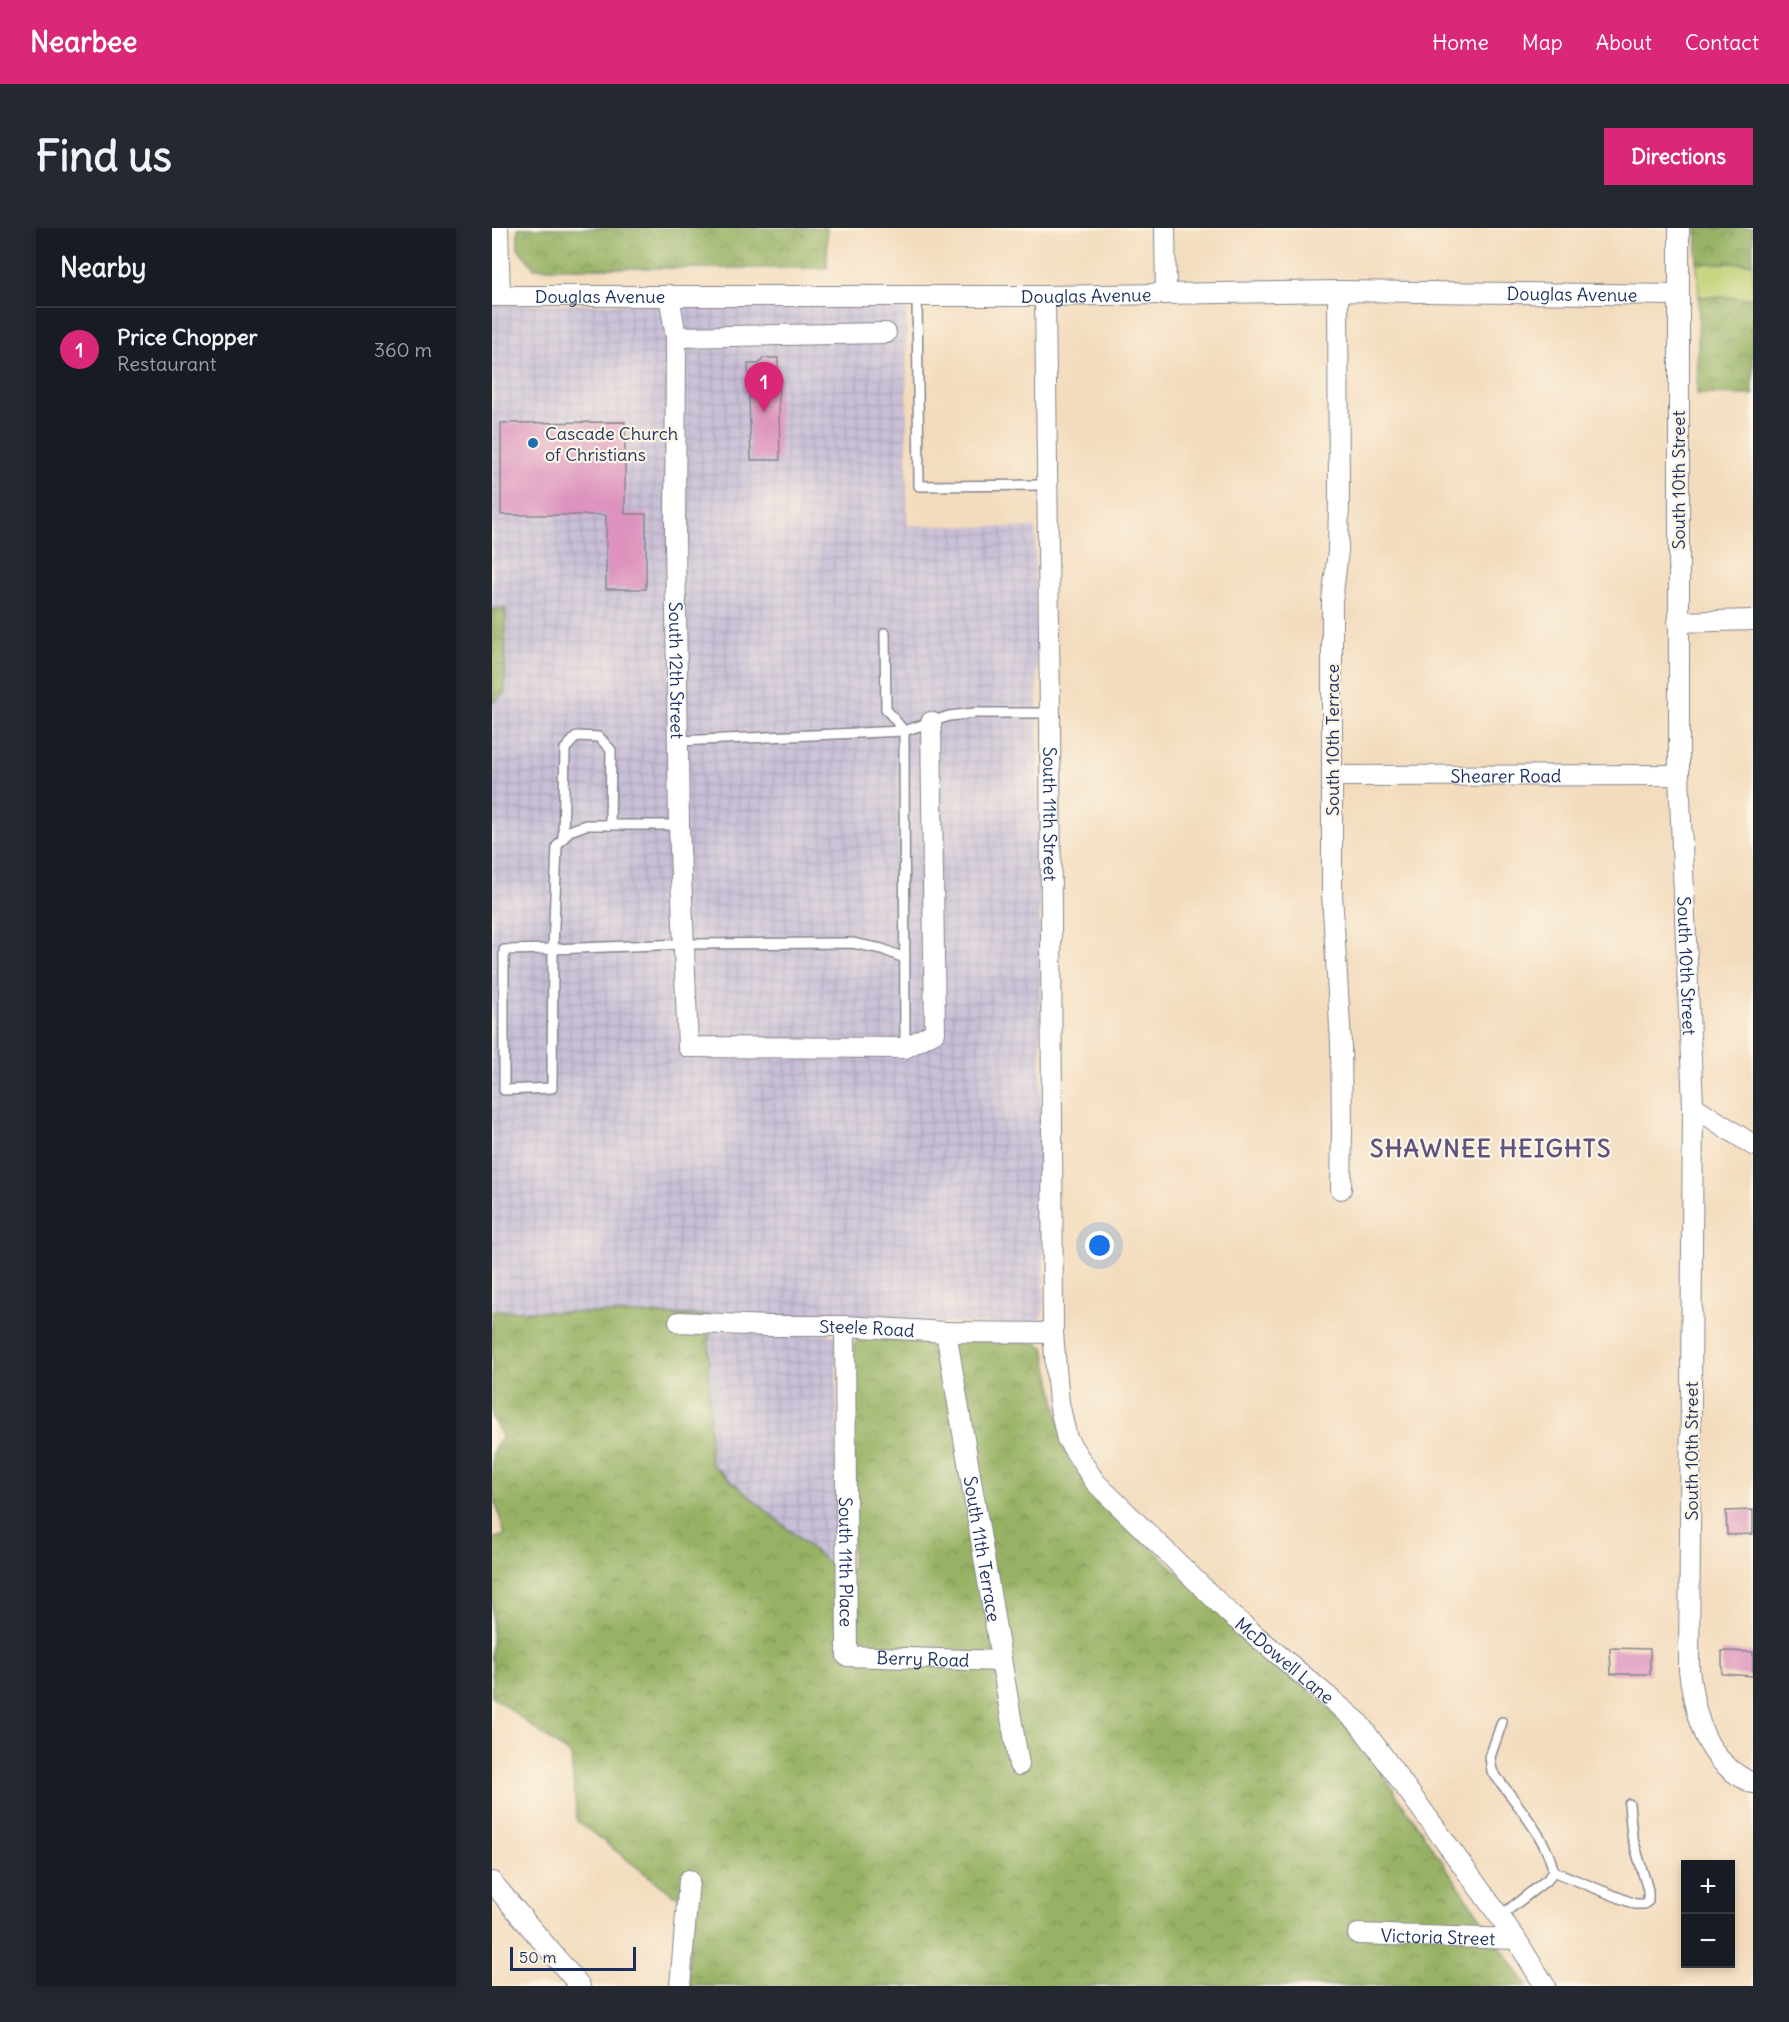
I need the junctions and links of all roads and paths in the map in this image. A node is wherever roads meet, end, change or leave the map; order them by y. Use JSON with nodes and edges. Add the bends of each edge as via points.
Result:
{"nodes":[{"id":1,"x":498,"y":228,"type":"edge"},
{"id":2,"x":1165,"y":228,"type":"edge"},
{"id":3,"x":1679,"y":228,"type":"edge"},
{"id":4,"x":1338,"y":291,"type":"junction"},
{"id":5,"x":1166,"y":294,"type":"junction"},
{"id":6,"x":669,"y":295,"type":"junction"},
{"id":7,"x":1678,"y":295,"type":"junction"},
{"id":8,"x":496,"y":296,"type":"edge"},
{"id":9,"x":917,"y":296,"type":"junction"},
{"id":10,"x":1045,"y":296,"type":"junction"},
{"id":11,"x":886,"y":333,"type":"dead end"},
{"id":12,"x":676,"y":338,"type":"junction"},
{"id":13,"x":1047,"y":485,"type":"junction"},
{"id":14,"x":1753,"y":620,"type":"edge"},
{"id":15,"x":1678,"y":622,"type":"junction"},
{"id":16,"x":885,"y":633,"type":"dead end"},
{"id":17,"x":1050,"y":713,"type":"junction"},
{"id":18,"x":931,"y":722,"type":"junction"},
{"id":19,"x":904,"y":731,"type":"junction"},
{"id":20,"x":678,"y":741,"type":"junction"},
{"id":21,"x":1679,"y":775,"type":"junction"},
{"id":22,"x":1332,"y":776,"type":"junction"},
{"id":23,"x":610,"y":825,"type":"junction"},
{"id":24,"x":679,"y":825,"type":"junction"},
{"id":25,"x":563,"y":839,"type":"junction"},
{"id":26,"x":683,"y":944,"type":"junction"},
{"id":27,"x":553,"y":949,"type":"junction"},
{"id":28,"x":904,"y":958,"type":"junction"},
{"id":29,"x":905,"y":1048,"type":"junction"},
{"id":30,"x":1693,"y":1106,"type":"junction"},
{"id":31,"x":1753,"y":1145,"type":"edge"},
{"id":32,"x":1341,"y":1189,"type":"dead end"},
{"id":33,"x":679,"y":1322,"type":"dead end"},
{"id":34,"x":845,"y":1326,"type":"junction"},
{"id":35,"x":946,"y":1332,"type":"junction"},
{"id":36,"x":1053,"y":1333,"type":"junction"},
{"id":37,"x":847,"y":1656,"type":"joint"},
{"id":38,"x":1001,"y":1661,"type":"junction"},
{"id":39,"x":1502,"y":1722,"type":"dead end"},
{"id":40,"x":1019,"y":1765,"type":"dead end"},
{"id":41,"x":1753,"y":1783,"type":"edge"},
{"id":42,"x":1629,"y":1804,"type":"dead end"},
{"id":43,"x":1554,"y":1872,"type":"junction"},
{"id":44,"x":689,"y":1880,"type":"dead end"},
{"id":45,"x":492,"y":1882,"type":"edge"},
{"id":46,"x":1499,"y":1917,"type":"junction"},
{"id":47,"x":1358,"y":1934,"type":"dead end"},
{"id":48,"x":1516,"y":1939,"type":"junction"},
{"id":49,"x":580,"y":1986,"type":"edge"},
{"id":50,"x":680,"y":1986,"type":"edge"},
{"id":51,"x":1545,"y":1986,"type":"edge"}],
"edges":[{"from":1,"to":8,"type":"street"},
{"from":2,"to":5,"type":"street"},
{"from":3,"to":7,"type":"street","name":"South 10th Street"},
{"from":4,"to":5,"type":"street","name":"Douglas Avenue"},
{"from":4,"to":7,"type":"street","name":"Douglas Avenue"},
{"from":4,"to":22,"type":"street","name":"South 10th Terrace","via":[[1339,501],[1332,601]]},
{"from":5,"to":10,"type":"street","name":"Douglas Avenue"},
{"from":6,"to":8,"type":"street","name":"Douglas Avenue"},
{"from":6,"to":9,"type":"street","name":"Douglas Avenue"},
{"from":6,"to":12,"type":"street","name":"South 12th Street"},
{"from":7,"to":15,"type":"street","name":"South 10th Street"},
{"from":9,"to":10,"type":"street","name":"Douglas Avenue"},
{"from":9,"to":13,"type":"lane","via":[[919,486]]},
{"from":10,"to":13,"type":"street","name":"South 11th Street"},
{"from":11,"to":12,"type":"street"},
{"from":12,"to":20,"type":"street","name":"South 12th Street"},
{"from":13,"to":17,"type":"street","name":"South 11th Street"},
{"from":14,"to":15,"type":"street"},
{"from":15,"to":21,"type":"street","name":"South 10th Street"},
{"from":16,"to":19,"type":"lane","via":[[886,709]]},
{"from":17,"to":18,"type":"lane","via":[[975,713]]},
{"from":17,"to":36,"type":"street","name":"South 11th Street"},
{"from":18,"to":19,"type":"lane"},
{"from":18,"to":29,"type":"street","via":[[935,1032]]},
{"from":19,"to":20,"type":"lane"},
{"from":19,"to":28,"type":"lane"},
{"from":20,"to":24,"type":"street","name":"South 12th Street"},
{"from":21,"to":22,"type":"street","name":"Shearer Road"},
{"from":21,"to":30,"type":"street","name":"South 10th Street"},
{"from":22,"to":32,"type":"street","name":"South 10th Terrace","via":[[1332,893],[1341,1043]]},
{"from":23,"to":24,"type":"lane"},
{"from":23,"to":25,"type":"lane","via":[[586,825],[569,831]]},
{"from":23,"to":25,"type":"lane","via":[[611,750],[598,737],[577,736],[565,749]]},
{"from":24,"to":26,"type":"street","name":"South 12th Street"},
{"from":25,"to":27,"type":"lane","via":[[557,846]]},
{"from":26,"to":27,"type":"lane"},
{"from":26,"to":28,"type":"lane","via":[[852,943]]},
{"from":26,"to":29,"type":"street","name":"South 12th Street","via":[[688,1047]]},
{"from":27,"to":27,"type":"lane","via":[[504,950],[504,1090],[552,1088]]},
{"from":28,"to":29,"type":"lane"},
{"from":30,"to":31,"type":"street"},
{"from":30,"to":41,"type":"street","name":"South 10th Street","via":[[1689,1670],[1702,1733],[1729,1770]]},
{"from":33,"to":34,"type":"street","name":"Steele Road"},
{"from":34,"to":35,"type":"street","name":"Steele Road"},
{"from":34,"to":37,"type":"street","name":"South 11th Place"},
{"from":35,"to":36,"type":"street","name":"Steele Road"},
{"from":35,"to":38,"type":"street","name":"South 11th Terrace"},
{"from":36,"to":46,"type":"street","name":"McDowell Lane","via":[[1059,1403],[1067,1438],[1095,1482],[1229,1613],[1358,1722]]},
{"from":37,"to":38,"type":"street","name":"Berry Road"},
{"from":38,"to":40,"type":"street","name":"South 11th Terrace"},
{"from":39,"to":43,"type":"lane","via":[[1490,1757],[1492,1771],[1542,1841]]},
{"from":42,"to":43,"type":"lane","via":[[1632,1836],[1648,1901],[1635,1904]]},
{"from":43,"to":46,"type":"lane"},
{"from":44,"to":50,"type":"street"},
{"from":45,"to":49,"type":"street"},
{"from":46,"to":48,"type":"street","name":"McDowell Lane"},
{"from":47,"to":48,"type":"street","name":"Victoria Street"},
{"from":48,"to":51,"type":"street","name":"McDowell Lane"}]}
